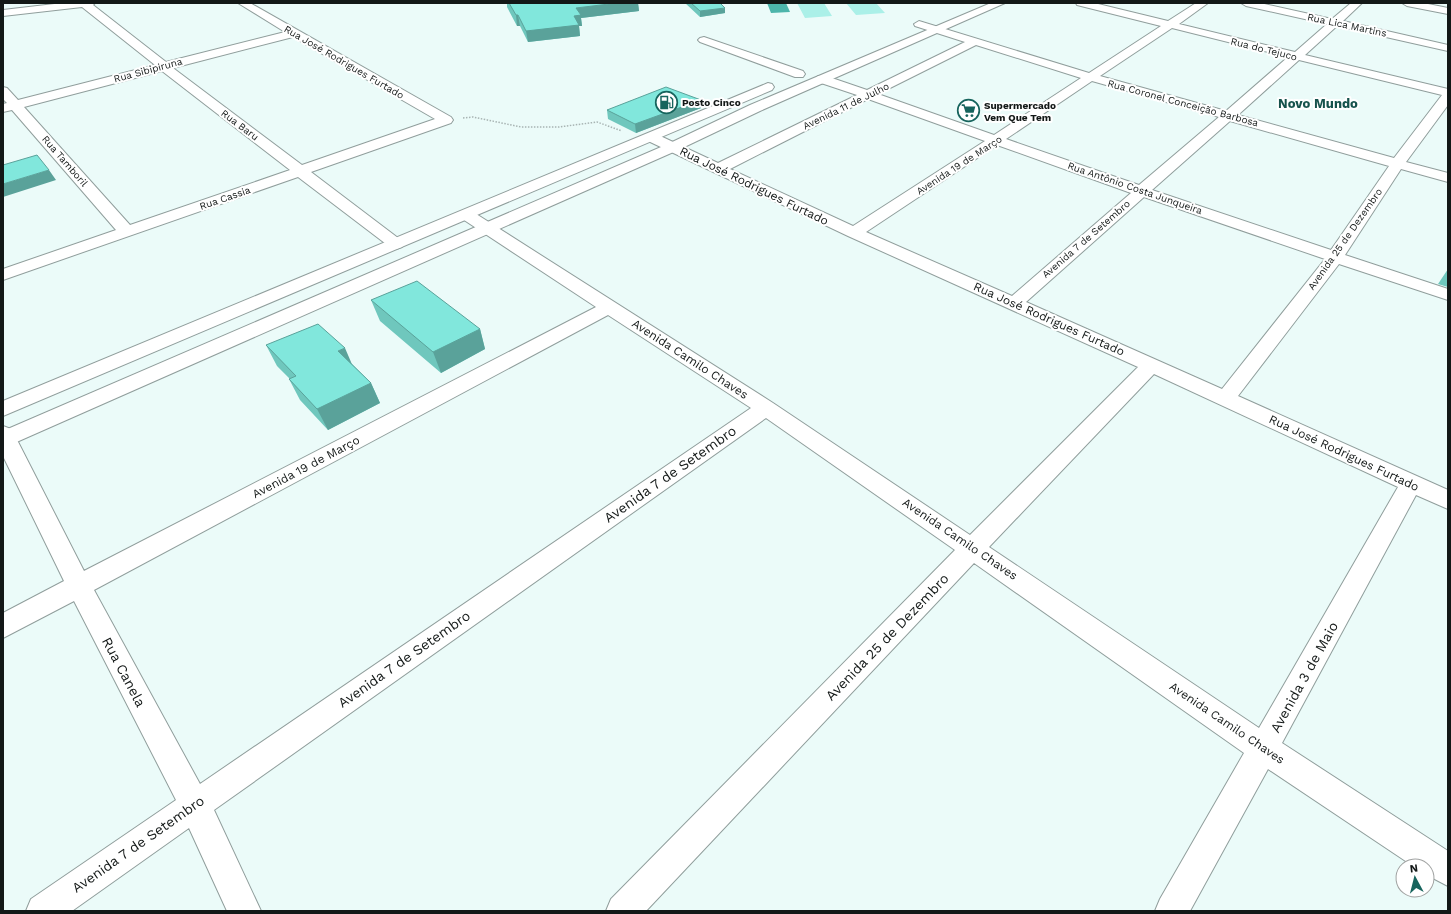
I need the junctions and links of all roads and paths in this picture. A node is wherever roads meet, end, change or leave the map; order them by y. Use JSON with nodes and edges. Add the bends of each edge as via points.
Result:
{"nodes":[{"id":1,"x":87,"y":3,"type":"edge"},
{"id":2,"x":243,"y":3,"type":"edge"},
{"id":3,"x":1000,"y":3,"type":"edge"},
{"id":4,"x":1081,"y":3,"type":"edge"},
{"id":5,"x":1203,"y":3,"type":"edge"},
{"id":6,"x":1246,"y":3,"type":"edge"},
{"id":7,"x":1357,"y":3,"type":"edge"},
{"id":8,"x":1407,"y":3,"type":"edge"},
{"id":9,"x":1448,"y":12,"type":"edge"},
{"id":10,"x":3,"y":13,"type":"edge"},
{"id":11,"x":939,"y":17,"type":"dead end"},
{"id":12,"x":1335,"y":22,"type":"junction"},
{"id":13,"x":919,"y":24,"type":"junction"},
{"id":14,"x":1169,"y":26,"type":"junction"},
{"id":15,"x":905,"y":30,"type":"dead end"},
{"id":16,"x":936,"y":30,"type":"junction"},
{"id":17,"x":294,"y":33,"type":"junction"},
{"id":18,"x":704,"y":40,"type":"dead end"},
{"id":19,"x":974,"y":42,"type":"junction"},
{"id":20,"x":1448,"y":48,"type":"edge"},
{"id":21,"x":1298,"y":57,"type":"junction"},
{"id":22,"x":163,"y":66,"type":"junction"},
{"id":23,"x":799,"y":74,"type":"junction"},
{"id":24,"x":818,"y":74,"type":"junction"},
{"id":25,"x":1090,"y":78,"type":"junction"},
{"id":26,"x":3,"y":91,"type":"edge"},
{"id":27,"x":1448,"y":95,"type":"edge"},
{"id":28,"x":868,"y":96,"type":"junction"},
{"id":29,"x":736,"y":100,"type":"junction"},
{"id":30,"x":9,"y":106,"type":"edge"},
{"id":31,"x":755,"y":108,"type":"junction"},
{"id":32,"x":1230,"y":116,"type":"junction"},
{"id":33,"x":446,"y":120,"type":"junction"},
{"id":34,"x":624,"y":132,"type":"edge"},
{"id":35,"x":652,"y":137,"type":"junction"},
{"id":36,"x":996,"y":140,"type":"junction"},
{"id":37,"x":673,"y":147,"type":"junction"},
{"id":38,"x":1397,"y":164,"type":"junction"},
{"id":39,"x":718,"y":169,"type":"junction"},
{"id":40,"x":301,"y":171,"type":"junction"},
{"id":41,"x":1448,"y":178,"type":"edge"},
{"id":42,"x":1141,"y":191,"type":"junction"},
{"id":43,"x":477,"y":221,"type":"junction"},
{"id":44,"x":127,"y":232,"type":"junction"},
{"id":45,"x":854,"y":233,"type":"junction"},
{"id":46,"x":396,"y":244,"type":"junction"},
{"id":47,"x":1335,"y":257,"type":"junction"},
{"id":48,"x":3,"y":275,"type":"edge"},
{"id":49,"x":1448,"y":295,"type":"edge"},
{"id":50,"x":1014,"y":303,"type":"junction"},
{"id":51,"x":609,"y":308,"type":"junction"},
{"id":52,"x":1152,"y":365,"type":"junction"},
{"id":53,"x":1225,"y":398,"type":"junction"},
{"id":54,"x":766,"y":408,"type":"junction"},
{"id":55,"x":3,"y":409,"type":"edge"},
{"id":56,"x":4,"y":437,"type":"edge"},
{"id":57,"x":1411,"y":484,"type":"junction"},
{"id":58,"x":1448,"y":500,"type":"edge"},
{"id":59,"x":973,"y":548,"type":"junction"},
{"id":60,"x":79,"y":586,"type":"junction"},
{"id":61,"x":3,"y":626,"type":"edge"},
{"id":62,"x":1264,"y":749,"type":"junction"},
{"id":63,"x":195,"y":805,"type":"junction"},
{"id":64,"x":1448,"y":870,"type":"edge"},
{"id":65,"x":43,"y":911,"type":"edge"},
{"id":66,"x":244,"y":911,"type":"edge"},
{"id":67,"x":623,"y":911,"type":"edge"},
{"id":68,"x":1172,"y":911,"type":"edge"}],
"edges":[{"from":1,"to":10,"type":"street"},
{"from":1,"to":22,"type":"street","name":"Rua Baru"},
{"from":2,"to":17,"type":"street","name":"Rua José Rodrigues Furtado"},
{"from":3,"to":16,"type":"street"},
{"from":4,"to":14,"type":"street","name":"Rua do Tejuco"},
{"from":5,"to":14,"type":"street","name":"Avenida 19 de Março"},
{"from":6,"to":12,"type":"street","name":"Rua Lica Martins"},
{"from":7,"to":12,"type":"street","name":"Avenida 7 de Setembro"},
{"from":8,"to":9,"type":"street"},
{"from":11,"to":13,"type":"street"},
{"from":12,"to":20,"type":"street","name":"Rua Lica Martins"},
{"from":12,"to":21,"type":"street","name":"Avenida 7 de Setembro"},
{"from":13,"to":15,"type":"street"},
{"from":13,"to":16,"type":"street","name":"Rua Coronel Conceição Barbosa"},
{"from":14,"to":21,"type":"street","name":"Rua do Tejuco"},
{"from":14,"to":25,"type":"street","name":"Avenida 19 de Março"},
{"from":16,"to":19,"type":"street","name":"Rua Coronel Conceição Barbosa"},
{"from":16,"to":24,"type":"street"},
{"from":17,"to":22,"type":"street","name":"Rua Sibipiruna"},
{"from":17,"to":33,"type":"street","name":"Rua José Rodrigues Furtado"},
{"from":18,"to":23,"type":"street"},
{"from":19,"to":25,"type":"street","name":"Rua Coronel Conceição Barbosa"},
{"from":19,"to":28,"type":"street","name":"Avenida 11 de Julho"},
{"from":21,"to":27,"type":"street","name":"Rua do Tejuco"},
{"from":21,"to":32,"type":"street","name":"Avenida 7 de Setembro"},
{"from":22,"to":30,"type":"street","name":"Rua Sibipiruna"},
{"from":22,"to":40,"type":"street","name":"Rua Baru"},
{"from":23,"to":24,"type":"street"},
{"from":23,"to":29,"type":"street"},
{"from":24,"to":28,"type":"street","name":"Rua Antônio Costa Junqueira"},
{"from":24,"to":31,"type":"street"},
{"from":25,"to":32,"type":"street","name":"Rua Coronel Conceição Barbosa"},
{"from":25,"to":36,"type":"street","name":"Avenida 19 de Março"},
{"from":26,"to":30,"type":"street","name":"Rua Tamboril"},
{"from":27,"to":38,"type":"street","name":"Avenida 25 de Dezembro"},
{"from":28,"to":36,"type":"street","name":"Rua Antônio Costa Junqueira"},
{"from":28,"to":39,"type":"street","name":"Avenida 11 de Julho"},
{"from":29,"to":31,"type":"street"},
{"from":29,"to":35,"type":"street"},
{"from":30,"to":44,"type":"street","name":"Rua Tamboril"},
{"from":31,"to":37,"type":"street"},
{"from":32,"to":38,"type":"street","name":"Rua Coronel Conceição Barbosa"},
{"from":32,"to":42,"type":"street","name":"Avenida 7 de Setembro"},
{"from":33,"to":34,"type":"path","via":[[473,117],[521,127],[559,127],[597,122]]},
{"from":33,"to":40,"type":"street","name":"Rua Cassia"},
{"from":35,"to":37,"type":"street","name":"Rua José Rodrigues Furtado"},
{"from":35,"to":43,"type":"street"},
{"from":36,"to":42,"type":"street","name":"Rua Antônio Costa Junqueira"},
{"from":36,"to":45,"type":"street","name":"Avenida 19 de Março"},
{"from":37,"to":39,"type":"street","name":"Rua José Rodrigues Furtado"},
{"from":37,"to":43,"type":"street"},
{"from":38,"to":41,"type":"street","name":"Rua Coronel Conceição Barbosa"},
{"from":38,"to":47,"type":"street","name":"Avenida 25 de Dezembro"},
{"from":39,"to":45,"type":"street","name":"Rua José Rodrigues Furtado"},
{"from":40,"to":44,"type":"street","name":"Rua Cassia"},
{"from":40,"to":46,"type":"street","name":"Rua Baru"},
{"from":42,"to":47,"type":"street","name":"Rua Antônio Costa Junqueira"},
{"from":42,"to":50,"type":"street","name":"Avenida 7 de Setembro"},
{"from":43,"to":46,"type":"street"},
{"from":43,"to":51,"type":"street","name":"Avenida Camilo Chaves"},
{"from":43,"to":56,"type":"street"},
{"from":44,"to":48,"type":"street","name":"Rua Cassia"},
{"from":45,"to":50,"type":"street","name":"Rua José Rodrigues Furtado"},
{"from":46,"to":55,"type":"street"},
{"from":47,"to":49,"type":"street","name":"Rua Antônio Costa Junqueira"},
{"from":47,"to":53,"type":"street","name":"Avenida 25 de Dezembro"},
{"from":50,"to":52,"type":"street","name":"Rua José Rodrigues Furtado"},
{"from":51,"to":54,"type":"street","name":"Avenida Camilo Chaves"},
{"from":51,"to":60,"type":"street","name":"Avenida 19 de Março"},
{"from":52,"to":53,"type":"street","name":"Rua José Rodrigues Furtado"},
{"from":52,"to":59,"type":"street","name":"Avenida 25 de Dezembro"},
{"from":53,"to":57,"type":"street","name":"Rua José Rodrigues Furtado"},
{"from":54,"to":59,"type":"street","name":"Avenida Camilo Chaves"},
{"from":54,"to":63,"type":"street","name":"Avenida 7 de Setembro"},
{"from":56,"to":60,"type":"street","name":"Rua Canela"},
{"from":57,"to":58,"type":"street","name":"Rua José Rodrigues Furtado"},
{"from":57,"to":62,"type":"street","name":"Avenida 3 de Maio"},
{"from":59,"to":62,"type":"street","name":"Avenida Camilo Chaves"},
{"from":59,"to":67,"type":"street","name":"Avenida 25 de Dezembro"},
{"from":60,"to":61,"type":"street","name":"Avenida 19 de Março"},
{"from":60,"to":63,"type":"street","name":"Rua Canela"},
{"from":62,"to":64,"type":"street","name":"Avenida Camilo Chaves"},
{"from":62,"to":68,"type":"street","name":"Avenida 3 de Maio"},
{"from":63,"to":65,"type":"street","name":"Avenida 7 de Setembro"},
{"from":63,"to":66,"type":"street","name":"Rua Canela"}]}
